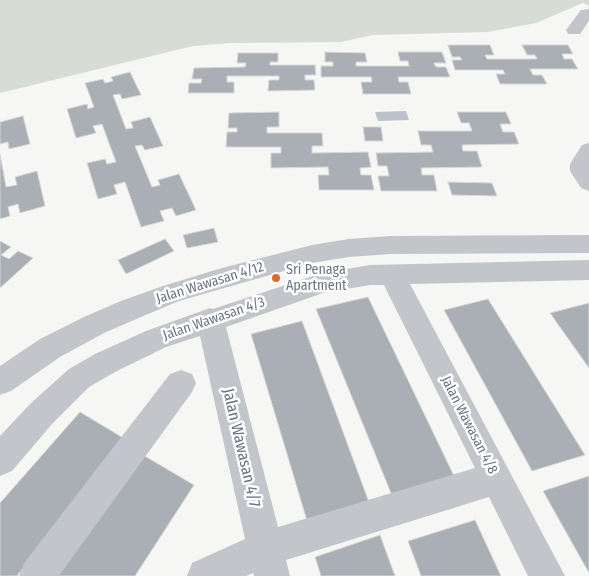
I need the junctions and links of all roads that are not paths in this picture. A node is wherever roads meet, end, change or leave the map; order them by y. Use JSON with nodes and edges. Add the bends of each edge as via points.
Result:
{"nodes":[{"id":1,"x":587,"y":13,"type":"dead end"},
{"id":2,"x":574,"y":30,"type":"dead end"},
{"id":3,"x":589,"y":150,"type":"edge"},
{"id":4,"x":589,"y":183,"type":"edge"},
{"id":5,"x":589,"y":244,"type":"edge"},
{"id":6,"x":589,"y":270,"type":"edge"},
{"id":7,"x":392,"y":274,"type":"junction"},
{"id":8,"x":210,"y":319,"type":"junction"},
{"id":9,"x":0,"y":382,"type":"edge"},
{"id":10,"x":181,"y":383,"type":"dead end"},
{"id":11,"x":0,"y":460,"type":"edge"},
{"id":12,"x":496,"y":478,"type":"junction"},
{"id":13,"x":268,"y":562,"type":"edge"},
{"id":14,"x":37,"y":576,"type":"edge"},
{"id":15,"x":205,"y":576,"type":"edge"},
{"id":16,"x":547,"y":576,"type":"edge"}],
"edges":[{"from":1,"to":2,"type":"street"},
{"from":3,"to":4,"type":"street","via":[[580,171]]},
{"from":5,"to":9,"type":"street","name":"Jalan Wawasan 4/12","via":[[390,245],[312,254],[172,293],[131,309],[50,348]]},
{"from":6,"to":7,"type":"street","name":"Jalan Wawasan 4/3"},
{"from":7,"to":8,"type":"street","name":"Jalan Wawasan 4/3","via":[[322,283]]},
{"from":7,"to":12,"type":"street","name":"Jalan Wawasan 4/8"},
{"from":8,"to":11,"type":"street","name":"Jalan Wawasan 4/3","via":[[156,339],[79,378]]},
{"from":8,"to":13,"type":"street","name":"Jalan Wawasan 4/7"},
{"from":10,"to":14,"type":"street"},
{"from":12,"to":13,"type":"street"},
{"from":12,"to":16,"type":"street","name":"Jalan Wawasan 4/8"},
{"from":13,"to":15,"type":"street"}]}
